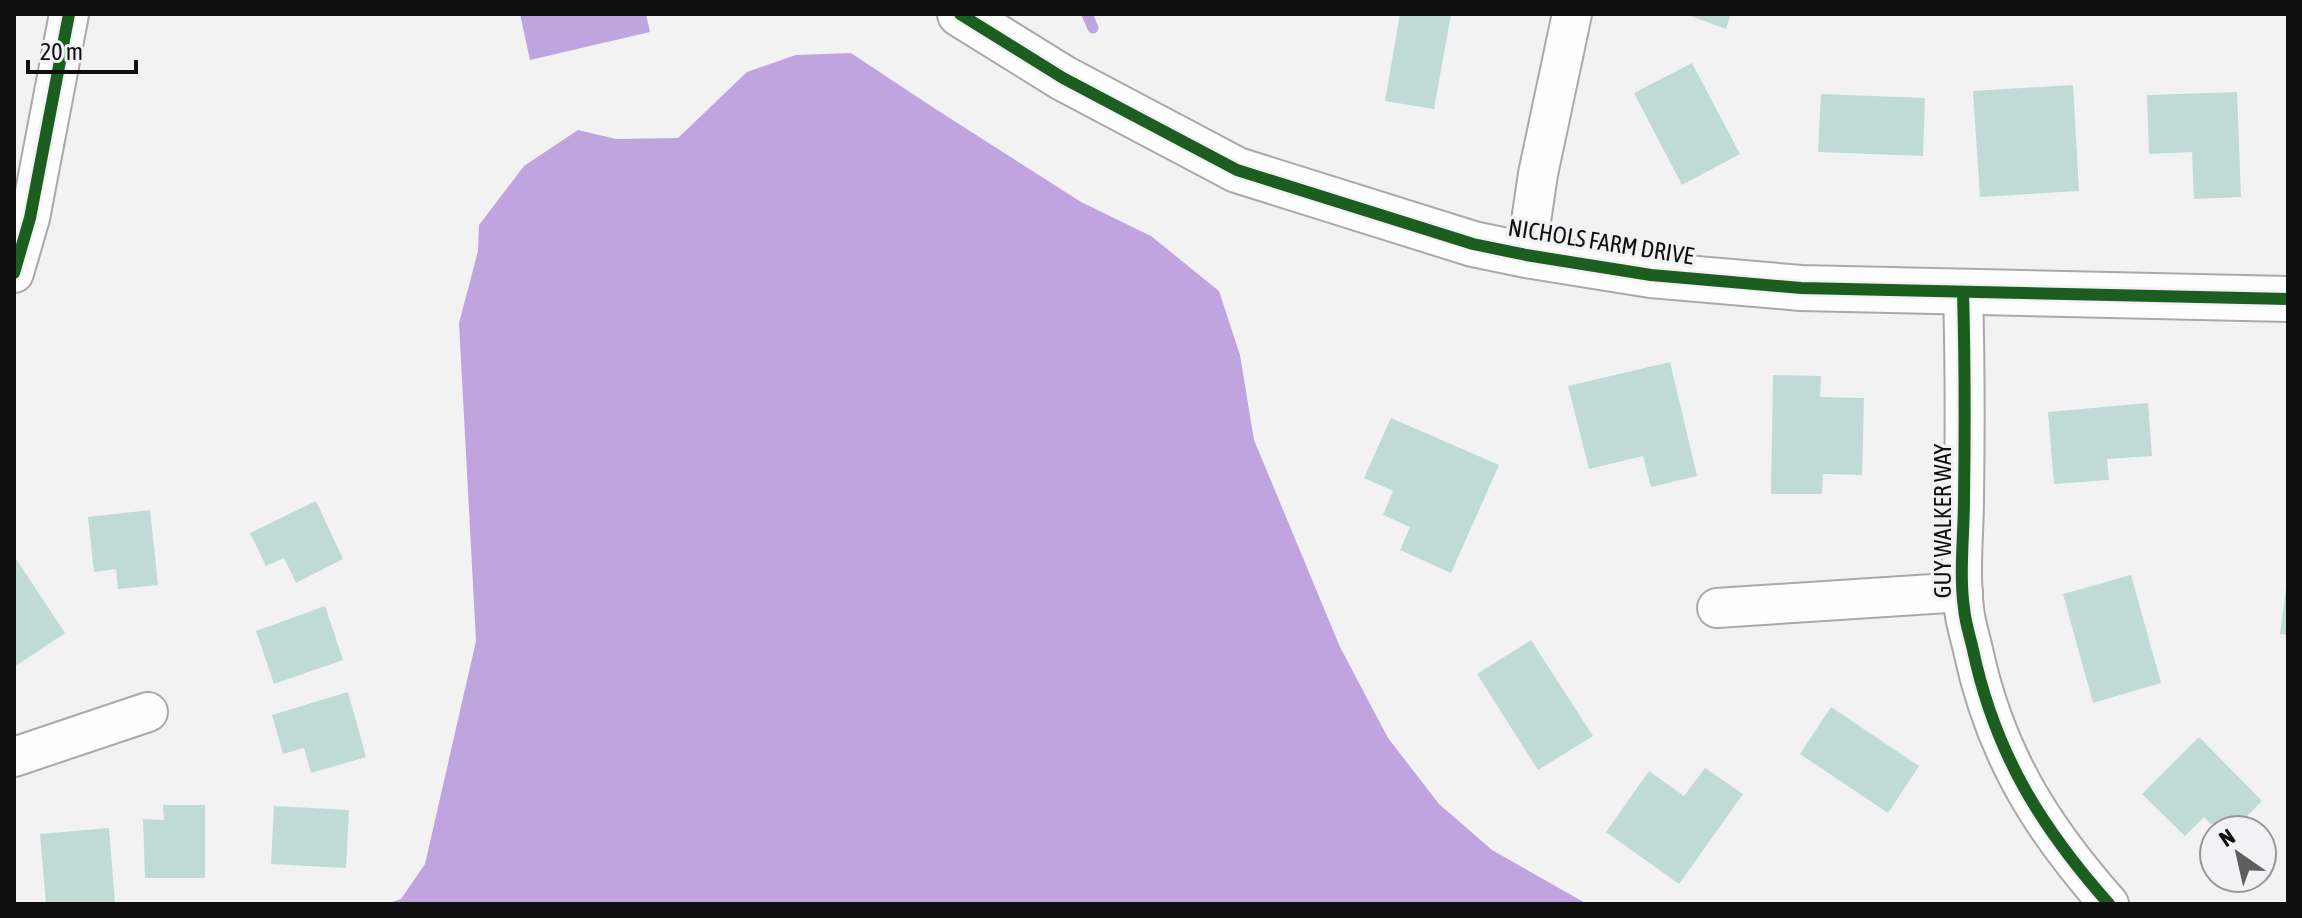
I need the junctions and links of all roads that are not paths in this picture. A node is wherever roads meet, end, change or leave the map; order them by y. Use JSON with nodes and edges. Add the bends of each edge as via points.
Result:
{"nodes":[{"id":1,"x":69,"y":14,"type":"edge"},
{"id":2,"x":960,"y":14,"type":"edge"},
{"id":3,"x":1572,"y":14,"type":"edge"},
{"id":4,"x":1526,"y":255,"type":"junction"},
{"id":5,"x":14,"y":273,"type":"edge"},
{"id":6,"x":1963,"y":292,"type":"junction"},
{"id":7,"x":2288,"y":299,"type":"edge"},
{"id":8,"x":1963,"y":592,"type":"junction"},
{"id":9,"x":1717,"y":608,"type":"dead end"},
{"id":10,"x":148,"y":712,"type":"dead end"},
{"id":11,"x":14,"y":757,"type":"edge"},
{"id":12,"x":2109,"y":904,"type":"edge"}],
"edges":[{"from":1,"to":5,"type":"street","via":[[30,218]]},
{"from":2,"to":4,"type":"street","name":"NICHOLS FARM DRIVE","via":[[1063,78],[1237,170]]},
{"from":3,"to":4,"type":"street"},
{"from":4,"to":6,"type":"street","name":"NICHOLS FARM DRIVE","via":[[1651,275],[1801,288]]},
{"from":6,"to":7,"type":"street","name":"NICHOLS FARM DRIVE"},
{"from":6,"to":8,"type":"street","name":"GUY WALKER WAY"},
{"from":8,"to":9,"type":"street"},
{"from":8,"to":12,"type":"street","name":"GUY WALKER WAY","via":[[1976,668],[2014,771],[2073,864]]},
{"from":10,"to":11,"type":"street"}]}
